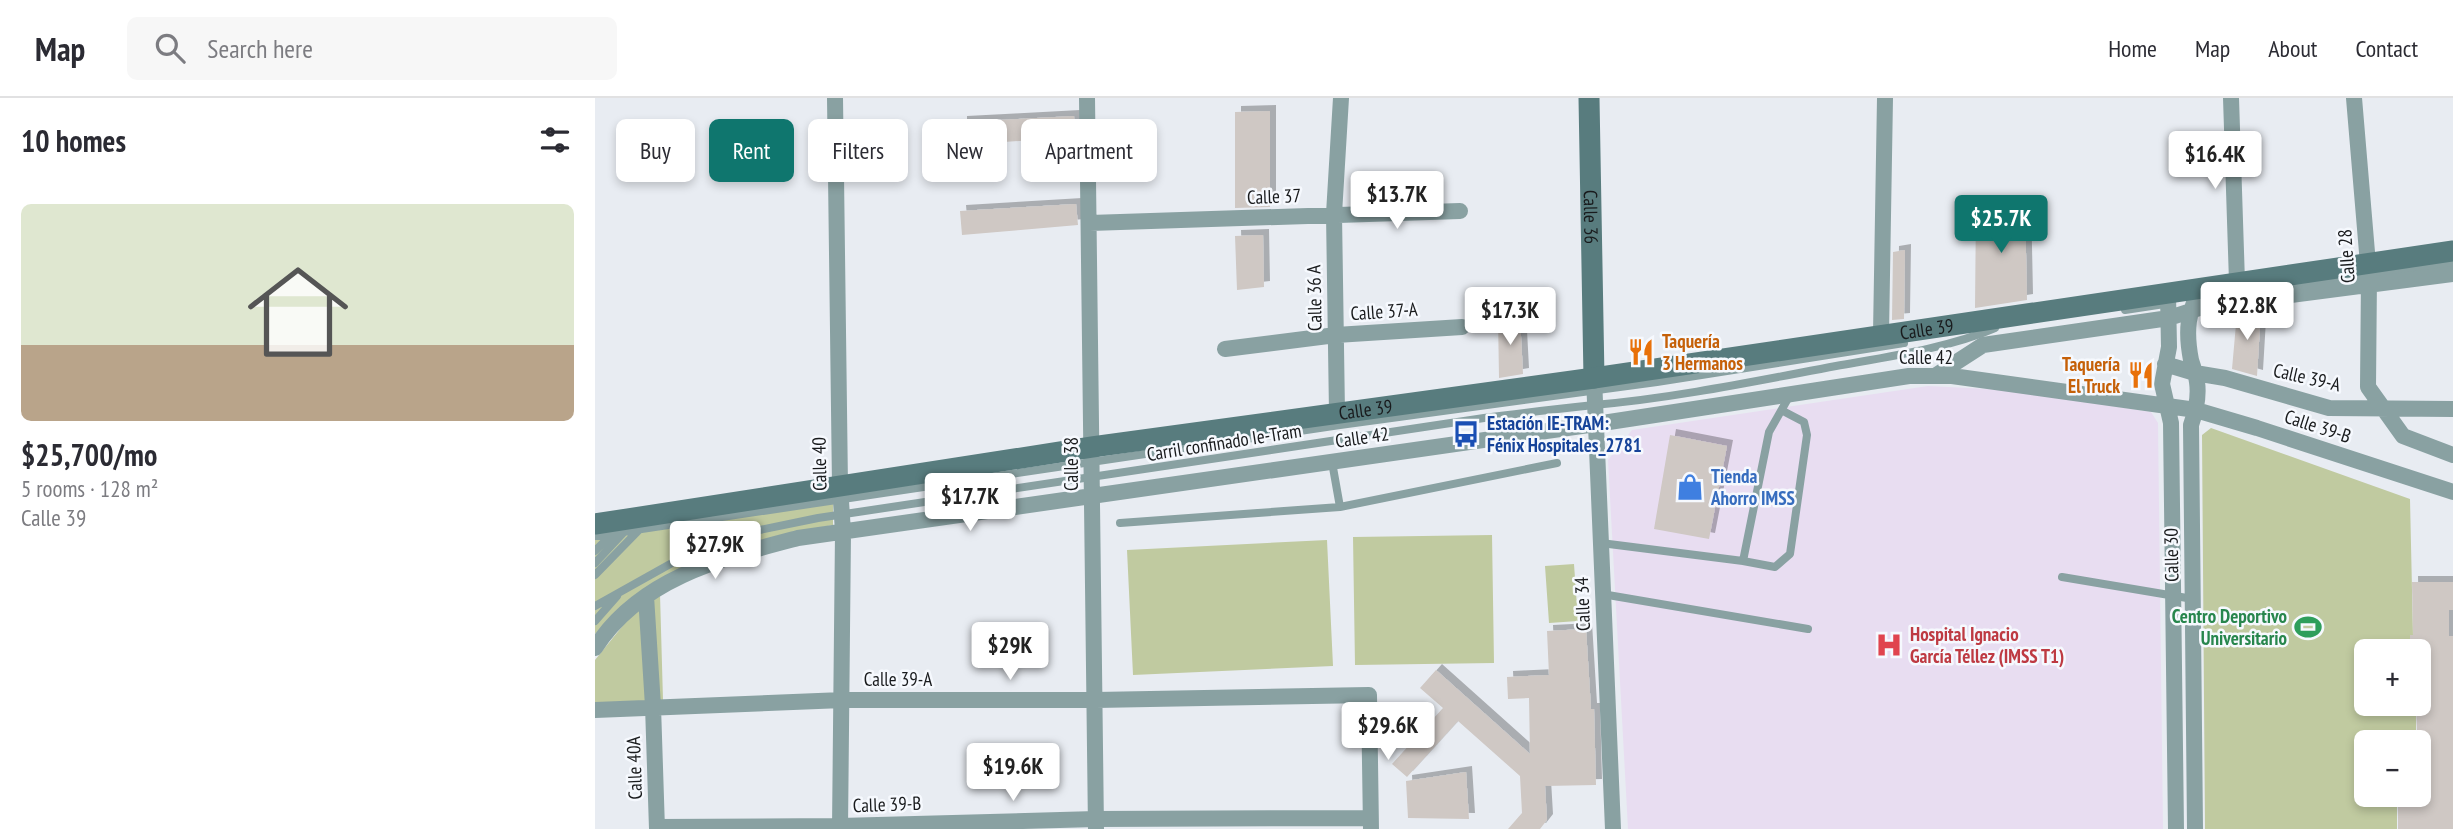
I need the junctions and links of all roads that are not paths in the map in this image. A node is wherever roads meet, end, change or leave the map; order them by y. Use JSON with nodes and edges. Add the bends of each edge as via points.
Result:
{"nodes":[{"id":1,"x":835,"y":98,"type":"edge"},
{"id":2,"x":1087,"y":98,"type":"edge"},
{"id":3,"x":1341,"y":98,"type":"edge"},
{"id":4,"x":1589,"y":98,"type":"edge"},
{"id":5,"x":1885,"y":98,"type":"edge"},
{"id":6,"x":2231,"y":98,"type":"edge"},
{"id":7,"x":2354,"y":98,"type":"edge"},
{"id":8,"x":1460,"y":211,"type":"dead end"},
{"id":9,"x":1334,"y":214,"type":"junction"},
{"id":10,"x":1090,"y":223,"type":"junction"},
{"id":11,"x":2453,"y":251,"type":"edge"},
{"id":12,"x":2453,"y":263,"type":"edge"},
{"id":13,"x":2453,"y":274,"type":"edge"},
{"id":14,"x":2369,"y":275,"type":"junction"},
{"id":15,"x":2237,"y":282,"type":"junction"},
{"id":16,"x":2196,"y":298,"type":"junction"},
{"id":17,"x":2159,"y":304,"type":"junction"},
{"id":18,"x":2115,"y":311,"type":"dead end"},
{"id":19,"x":2075,"y":317,"type":"dead end"},
{"id":20,"x":1462,"y":327,"type":"dead end"},
{"id":21,"x":1995,"y":328,"type":"junction"},
{"id":22,"x":1881,"y":334,"type":"junction"},
{"id":23,"x":1336,"y":335,"type":"junction"},
{"id":24,"x":1927,"y":339,"type":"dead end"},
{"id":25,"x":1914,"y":341,"type":"dead end"},
{"id":26,"x":1225,"y":349,"type":"dead end"},
{"id":27,"x":2165,"y":364,"type":"junction"},
{"id":28,"x":2195,"y":373,"type":"junction"},
{"id":29,"x":1935,"y":376,"type":"junction"},
{"id":30,"x":1595,"y":391,"type":"junction"},
{"id":31,"x":1791,"y":393,"type":"junction"},
{"id":32,"x":2168,"y":406,"type":"junction"},
{"id":33,"x":2382,"y":407,"type":"junction"},
{"id":34,"x":2453,"y":408,"type":"edge"},
{"id":35,"x":2196,"y":410,"type":"junction"},
{"id":36,"x":1783,"y":411,"type":"junction"},
{"id":37,"x":1337,"y":413,"type":"junction"},
{"id":38,"x":1596,"y":424,"type":"junction"},
{"id":39,"x":2453,"y":455,"type":"edge"},
{"id":40,"x":1092,"y":462,"type":"junction"},
{"id":41,"x":1332,"y":462,"type":"junction"},
{"id":42,"x":1557,"y":463,"type":"dead end"},
{"id":43,"x":2453,"y":492,"type":"edge"},
{"id":44,"x":1092,"y":497,"type":"junction"},
{"id":45,"x":840,"y":500,"type":"junction"},
{"id":46,"x":1339,"y":507,"type":"junction"},
{"id":47,"x":1120,"y":523,"type":"dead end"},
{"id":48,"x":687,"y":524,"type":"junction"},
{"id":49,"x":598,"y":530,"type":"edge"},
{"id":50,"x":639,"y":530,"type":"junction"},
{"id":51,"x":625,"y":532,"type":"junction"},
{"id":52,"x":843,"y":532,"type":"junction"},
{"id":53,"x":1601,"y":543,"type":"junction"},
{"id":54,"x":697,"y":549,"type":"junction"},
{"id":55,"x":595,"y":551,"type":"edge"},
{"id":56,"x":1743,"y":561,"type":"junction"},
{"id":57,"x":595,"y":563,"type":"edge"},
{"id":58,"x":595,"y":575,"type":"edge"},
{"id":59,"x":2062,"y":577,"type":"dead end"},
{"id":60,"x":636,"y":582,"type":"junction"},
{"id":61,"x":1602,"y":594,"type":"junction"},
{"id":62,"x":646,"y":596,"type":"junction"},
{"id":63,"x":2173,"y":596,"type":"junction"},
{"id":64,"x":2193,"y":599,"type":"junction"},
{"id":65,"x":595,"y":606,"type":"edge"},
{"id":66,"x":595,"y":621,"type":"edge"},
{"id":67,"x":1808,"y":629,"type":"dead end"},
{"id":68,"x":595,"y":648,"type":"edge"},
{"id":69,"x":843,"y":700,"type":"junction"},
{"id":70,"x":1096,"y":700,"type":"junction"},
{"id":71,"x":653,"y":706,"type":"junction"},
{"id":72,"x":595,"y":710,"type":"edge"},
{"id":73,"x":1370,"y":823,"type":"edge"},
{"id":74,"x":1096,"y":824,"type":"edge"},
{"id":75,"x":657,"y":828,"type":"edge"},
{"id":76,"x":840,"y":828,"type":"edge"},
{"id":77,"x":1613,"y":829,"type":"edge"},
{"id":78,"x":2176,"y":829,"type":"edge"},
{"id":79,"x":2195,"y":829,"type":"edge"}],
"edges":[{"from":1,"to":45,"type":"street","name":"Calle 40"},
{"from":2,"to":10,"type":"street","name":"Calle 38"},
{"from":3,"to":9,"type":"street","name":"Calle 36 A"},
{"from":4,"to":30,"type":"main road","name":"Calle 36"},
{"from":5,"to":22,"type":"street"},
{"from":6,"to":15,"type":"street"},
{"from":7,"to":14,"type":"street","name":"Calle 28"},
{"from":8,"to":9,"type":"street","name":"Calle 37"},
{"from":9,"to":10,"type":"street","name":"Calle 37"},
{"from":9,"to":23,"type":"street","name":"Calle 36 A"},
{"from":10,"to":40,"type":"street","name":"Calle 38"},
{"from":11,"to":14,"type":"main road","name":"Calle 39"},
{"from":12,"to":14,"type":"lane"},
{"from":13,"to":14,"type":"street","name":"Calle 39"},
{"from":14,"to":15,"type":"main road","name":"Calle 39"},
{"from":14,"to":16,"type":"street","name":"Calle 39","via":[[2206,306]]},
{"from":14,"to":33,"type":"street","name":"Calle 28","via":[[2368,387]]},
{"from":15,"to":16,"type":"main road","name":"Calle 39"},
{"from":16,"to":17,"type":"main road","name":"Calle 39"},
{"from":16,"to":28,"type":"street","name":"Calle 30","via":[[2188,344]]},
{"from":17,"to":18,"type":"lane"},
{"from":17,"to":22,"type":"main road","name":"Calle 39"},
{"from":17,"to":27,"type":"street","name":"Calle 30","via":[[2169,347]]},
{"from":17,"to":29,"type":"street","via":[[1983,345]]},
{"from":19,"to":21,"type":"lane","name":"Carril confinado Ie-Tram"},
{"from":20,"to":23,"type":"street","name":"Calle 37-A"},
{"from":21,"to":24,"type":"lane","name":"Carril confinado Ie-Tram"},
{"from":21,"to":30,"type":"lane","name":"Carril confinado Ie-Tram","via":[[1863,362],[1738,384]]},
{"from":22,"to":30,"type":"main road","name":"Calle 39"},
{"from":23,"to":26,"type":"street","name":"Calle 37-A"},
{"from":23,"to":37,"type":"street","name":"Calle 36 A"},
{"from":25,"to":30,"type":"lane","name":"Carril confinado Ie-Tram"},
{"from":27,"to":28,"type":"street","name":"Calle 39-A"},
{"from":27,"to":32,"type":"street","name":"Calle 30","via":[[2162,384]]},
{"from":28,"to":33,"type":"street","name":"Calle 39-A","via":[[2329,408]]},
{"from":28,"to":35,"type":"street","name":"Calle 30"},
{"from":29,"to":31,"type":"street","name":"Calle 42"},
{"from":29,"to":32,"type":"street","name":"Calle 42"},
{"from":30,"to":37,"type":"main road","name":"Calle 39"},
{"from":30,"to":38,"type":"street","name":"Calle 34"},
{"from":30,"to":40,"type":"lane","name":"Carril confinado Ie-Tram"},
{"from":30,"to":40,"type":"lane","name":"Carril confinado Ie-Tram","via":[[1568,407]]},
{"from":31,"to":36,"type":"lane"},
{"from":31,"to":38,"type":"street","name":"Calle 42"},
{"from":32,"to":35,"type":"street","name":"Calle 39-B"},
{"from":32,"to":63,"type":"street","name":"Calle 30"},
{"from":33,"to":34,"type":"street","name":"Calle 39-A"},
{"from":33,"to":39,"type":"street","name":"Calle 28","via":[[2403,436]]},
{"from":35,"to":43,"type":"street","name":"Calle 39-B"},
{"from":35,"to":64,"type":"street","name":"Calle 30","via":[[2191,425]]},
{"from":36,"to":56,"type":"lane","via":[[1769,432]]},
{"from":36,"to":56,"type":"lane","via":[[1804,422],[1807,435],[1790,554],[1775,567]]},
{"from":37,"to":40,"type":"main road","name":"Calle 39"},
{"from":38,"to":41,"type":"street","name":"Calle 42"},
{"from":38,"to":53,"type":"street","name":"Calle 34"},
{"from":40,"to":44,"type":"street","name":"Calle 38"},
{"from":40,"to":45,"type":"main road","name":"Calle 39"},
{"from":40,"to":45,"type":"lane","name":"Carril confinado Ie-Tram"},
{"from":41,"to":44,"type":"street","name":"Calle 42"},
{"from":41,"to":46,"type":"lane"},
{"from":42,"to":46,"type":"lane"},
{"from":44,"to":52,"type":"street","name":"Calle 42"},
{"from":44,"to":70,"type":"street","name":"Calle 38"},
{"from":45,"to":48,"type":"lane","name":"Carril confinado Ie-Tram"},
{"from":45,"to":49,"type":"main road","name":"Calle 39"},
{"from":45,"to":52,"type":"street","name":"Calle 40"},
{"from":45,"to":54,"type":"lane","name":"Carril confinado Ie-Tram"},
{"from":46,"to":47,"type":"lane"},
{"from":48,"to":50,"type":"lane","name":"Carril confinado Ie-Tram"},
{"from":48,"to":54,"type":"lane"},
{"from":49,"to":51,"type":"lane","name":"Carril confinado Ie-Tram"},
{"from":49,"to":55,"type":"lane"},
{"from":50,"to":51,"type":"lane","name":"Carril confinado Ie-Tram"},
{"from":50,"to":58,"type":"lane"},
{"from":51,"to":57,"type":"lane"},
{"from":52,"to":62,"type":"street","name":"Calle 42","via":[[798,538],[722,559],[688,571]]},
{"from":52,"to":69,"type":"street","name":"Calle 40"},
{"from":53,"to":56,"type":"lane"},
{"from":53,"to":61,"type":"street","name":"Calle 34"},
{"from":54,"to":60,"type":"lane","name":"Carril confinado Ie-Tram"},
{"from":59,"to":63,"type":"lane"},
{"from":60,"to":65,"type":"lane","name":"Carril confinado Ie-Tram"},
{"from":60,"to":66,"type":"lane"},
{"from":61,"to":67,"type":"lane"},
{"from":61,"to":77,"type":"street","name":"Calle 34"},
{"from":62,"to":68,"type":"street","name":"Calle 42"},
{"from":62,"to":71,"type":"street","name":"Calle 40A"},
{"from":63,"to":64,"type":"lane"},
{"from":63,"to":78,"type":"street","name":"Calle 30"},
{"from":64,"to":79,"type":"street","name":"Calle 30"},
{"from":69,"to":70,"type":"street","name":"Calle 39-A"},
{"from":69,"to":71,"type":"street","name":"Calle 39-A"},
{"from":69,"to":76,"type":"street","name":"Calle 40"},
{"from":70,"to":73,"type":"street","name":"Calle 39-A","via":[[1369,695]]},
{"from":70,"to":74,"type":"street","name":"Calle 38"},
{"from":71,"to":72,"type":"street","name":"Calle 39-A"},
{"from":71,"to":75,"type":"street","name":"Calle 40A"},
{"from":73,"to":74,"type":"street","name":"Calle 39-B"},
{"from":74,"to":76,"type":"street","name":"Calle 39-B"},
{"from":75,"to":76,"type":"street","name":"Calle 39-B"}]}
